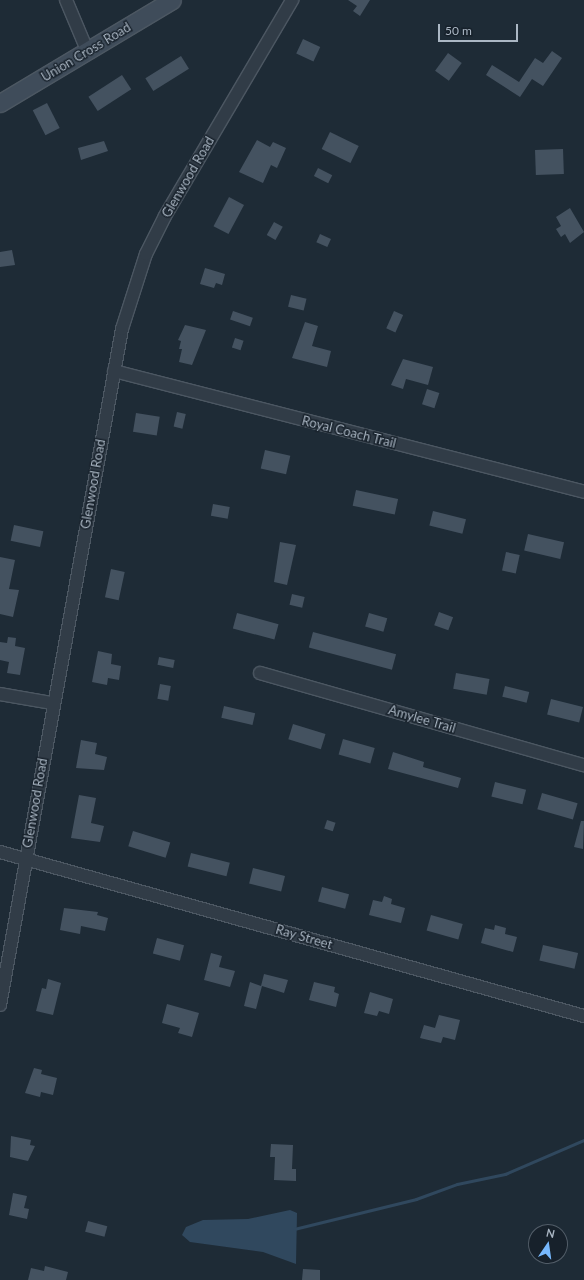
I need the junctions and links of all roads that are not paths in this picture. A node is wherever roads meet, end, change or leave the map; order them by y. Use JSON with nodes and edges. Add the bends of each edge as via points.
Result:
{"nodes":[{"id":1,"x":66,"y":0,"type":"edge"},
{"id":2,"x":172,"y":0,"type":"edge"},
{"id":3,"x":292,"y":0,"type":"edge"},
{"id":4,"x":87,"y":50,"type":"junction"},
{"id":5,"x":0,"y":104,"type":"edge"},
{"id":6,"x":114,"y":371,"type":"junction"},
{"id":7,"x":584,"y":492,"type":"edge"},
{"id":8,"x":260,"y":673,"type":"dead end"},
{"id":9,"x":0,"y":694,"type":"edge"},
{"id":10,"x":52,"y":703,"type":"junction"},
{"id":11,"x":584,"y":765,"type":"edge"},
{"id":12,"x":0,"y":852,"type":"edge"},
{"id":13,"x":25,"y":858,"type":"junction"},
{"id":14,"x":0,"y":1005,"type":"edge"},
{"id":15,"x":584,"y":1016,"type":"edge"}],
"edges":[{"from":1,"to":4,"type":"street"},
{"from":2,"to":4,"type":"main road","name":"Union Cross Road"},
{"from":3,"to":6,"type":"street","name":"Glenwood Road","via":[[164,216],[133,290]]},
{"from":4,"to":5,"type":"main road","name":"Union Cross Road"},
{"from":6,"to":7,"type":"street","name":"Royal Coach Trail"},
{"from":6,"to":10,"type":"street","name":"Glenwood Road"},
{"from":8,"to":11,"type":"street","name":"Amylee Trail"},
{"from":9,"to":10,"type":"street"},
{"from":10,"to":13,"type":"street","name":"Glenwood Road"},
{"from":12,"to":13,"type":"street","name":"Ray Street"},
{"from":13,"to":14,"type":"street","name":"Glenwood Road"},
{"from":13,"to":15,"type":"street","name":"Ray Street"}]}
